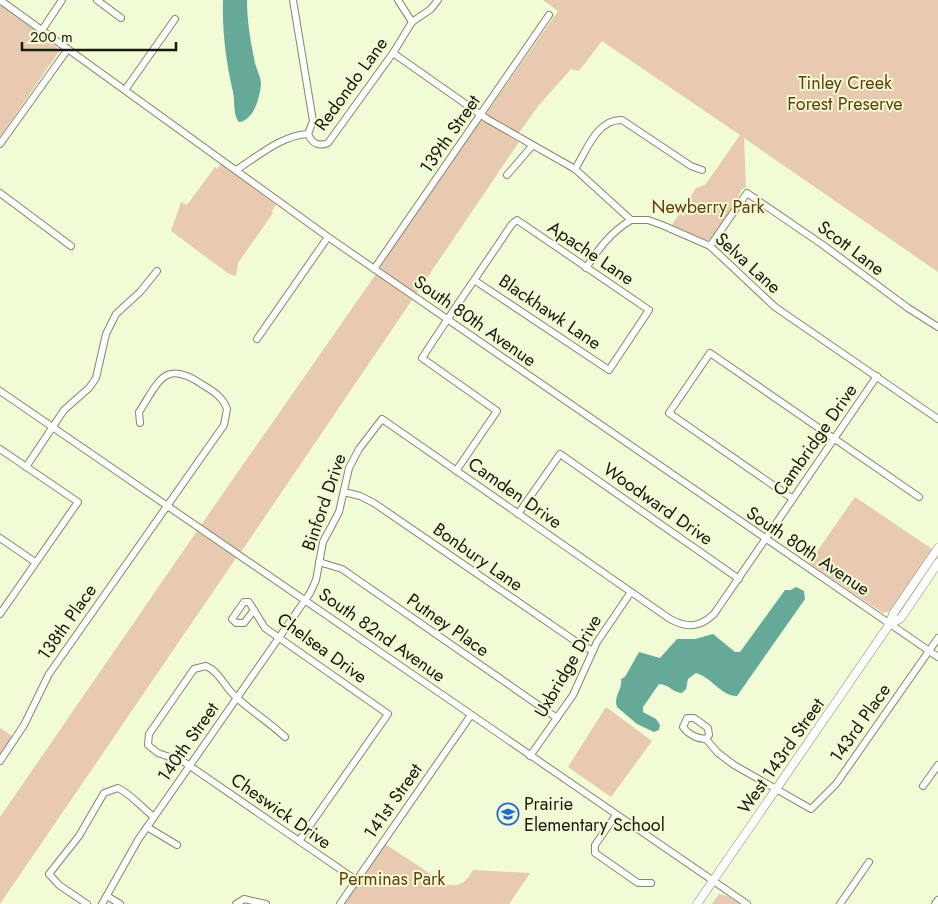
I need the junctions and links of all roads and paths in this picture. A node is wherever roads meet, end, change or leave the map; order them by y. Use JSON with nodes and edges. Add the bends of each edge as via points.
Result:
{"nodes":[{"id":1,"x":0,"y":0,"type":"edge"},
{"id":2,"x":62,"y":0,"type":"edge"},
{"id":3,"x":96,"y":0,"type":"edge"},
{"id":4,"x":293,"y":0,"type":"edge"},
{"id":5,"x":398,"y":0,"type":"edge"},
{"id":6,"x":438,"y":0,"type":"edge"},
{"id":7,"x":549,"y":15,"type":"dead end"},
{"id":8,"x":121,"y":18,"type":"dead end"},
{"id":9,"x":174,"y":19,"type":"dead end"},
{"id":10,"x":412,"y":22,"type":"junction"},
{"id":11,"x":42,"y":30,"type":"junction"},
{"id":12,"x":68,"y":49,"type":"junction"},
{"id":13,"x":393,"y":53,"type":"junction"},
{"id":14,"x":125,"y":90,"type":"junction"},
{"id":15,"x":482,"y":115,"type":"junction"},
{"id":16,"x":308,"y":134,"type":"junction"},
{"id":17,"x":0,"y":144,"type":"edge"},
{"id":18,"x":532,"y":146,"type":"junction"},
{"id":19,"x":575,"y":169,"type":"junction"},
{"id":20,"x":236,"y":170,"type":"junction"},
{"id":21,"x":702,"y":170,"type":"dead end"},
{"id":22,"x":507,"y":175,"type":"dead end"},
{"id":23,"x":0,"y":193,"type":"edge"},
{"id":24,"x":631,"y":220,"type":"junction"},
{"id":25,"x":328,"y":237,"type":"junction"},
{"id":26,"x":71,"y":246,"type":"dead end"},
{"id":27,"x":710,"y":246,"type":"junction"},
{"id":28,"x":586,"y":268,"type":"junction"},
{"id":29,"x":374,"y":269,"type":"junction"},
{"id":30,"x":157,"y":271,"type":"dead end"},
{"id":31,"x":474,"y":280,"type":"junction"},
{"id":32,"x":447,"y":320,"type":"junction"},
{"id":33,"x":938,"y":327,"type":"edge"},
{"id":34,"x":257,"y":339,"type":"dead end"},
{"id":35,"x":609,"y":370,"type":"joint"},
{"id":36,"x":877,"y":376,"type":"junction"},
{"id":37,"x":0,"y":391,"type":"edge"},
{"id":38,"x":382,"y":419,"type":"joint"},
{"id":39,"x":938,"y":419,"type":"edge"},
{"id":40,"x":140,"y":424,"type":"dead end"},
{"id":41,"x":53,"y":427,"type":"junction"},
{"id":42,"x":834,"y":439,"type":"junction"},
{"id":43,"x":0,"y":449,"type":"edge"},
{"id":44,"x":26,"y":467,"type":"junction"},
{"id":45,"x":456,"y":472,"type":"junction"},
{"id":46,"x":344,"y":492,"type":"junction"},
{"id":47,"x":919,"y":497,"type":"dead end"},
{"id":48,"x":793,"y":499,"type":"junction"},
{"id":49,"x":167,"y":506,"type":"junction"},
{"id":50,"x":518,"y":514,"type":"junction"},
{"id":51,"x":0,"y":538,"type":"edge"},
{"id":52,"x":765,"y":539,"type":"junction"},
{"id":53,"x":938,"y":548,"type":"edge"},
{"id":54,"x":35,"y":562,"type":"junction"},
{"id":55,"x":319,"y":562,"type":"junction"},
{"id":56,"x":938,"y":563,"type":"edge"},
{"id":57,"x":739,"y":579,"type":"junction"},
{"id":58,"x":631,"y":592,"type":"junction"},
{"id":59,"x":305,"y":600,"type":"junction"},
{"id":60,"x":254,"y":610,"type":"junction"},
{"id":61,"x":0,"y":614,"type":"edge"},
{"id":62,"x":890,"y":625,"type":"junction"},
{"id":63,"x":278,"y":638,"type":"junction"},
{"id":64,"x":938,"y":638,"type":"edge"},
{"id":65,"x":928,"y":650,"type":"junction"},
{"id":66,"x":593,"y":651,"type":"junction"},
{"id":67,"x":938,"y":657,"type":"edge"},
{"id":68,"x":237,"y":698,"type":"junction"},
{"id":69,"x":470,"y":714,"type":"junction"},
{"id":70,"x":557,"y":718,"type":"junction"},
{"id":71,"x":285,"y":737,"type":"dead end"},
{"id":72,"x":706,"y":739,"type":"junction"},
{"id":73,"x":530,"y":756,"type":"junction"},
{"id":74,"x":0,"y":761,"type":"edge"},
{"id":75,"x":938,"y":764,"type":"edge"},
{"id":76,"x":190,"y":766,"type":"junction"},
{"id":77,"x":923,"y":786,"type":"dead end"},
{"id":78,"x":777,"y":789,"type":"junction"},
{"id":79,"x":616,"y":815,"type":"junction"},
{"id":80,"x":154,"y":817,"type":"junction"},
{"id":81,"x":148,"y":827,"type":"junction"},
{"id":82,"x":299,"y":841,"type":"junction"},
{"id":83,"x":177,"y":845,"type":"dead end"},
{"id":84,"x":869,"y":862,"type":"dead end"},
{"id":85,"x":356,"y":880,"type":"junction"},
{"id":86,"x":713,"y":881,"type":"junction"},
{"id":87,"x":651,"y":883,"type":"dead end"},
{"id":88,"x":107,"y":896,"type":"junction"},
{"id":89,"x":938,"y":900,"type":"edge"},
{"id":90,"x":87,"y":904,"type":"edge"},
{"id":91,"x":102,"y":904,"type":"edge"},
{"id":92,"x":120,"y":904,"type":"edge"},
{"id":93,"x":236,"y":904,"type":"edge"},
{"id":94,"x":266,"y":904,"type":"edge"},
{"id":95,"x":340,"y":904,"type":"edge"},
{"id":96,"x":697,"y":904,"type":"edge"},
{"id":97,"x":747,"y":904,"type":"edge"},
{"id":98,"x":840,"y":904,"type":"edge"},
{"id":99,"x":935,"y":904,"type":"edge"}],
"edges":[{"from":1,"to":11,"type":"street","name":"South 80th Avenue"},
{"from":2,"to":11,"type":"street"},
{"from":3,"to":8,"type":"street"},
{"from":4,"to":16,"type":"street","via":[[313,121]]},
{"from":5,"to":10,"type":"street"},
{"from":6,"to":10,"type":"street","name":"Redondo Lane","via":[[431,10]]},
{"from":7,"to":15,"type":"street","name":"139th Street"},
{"from":9,"to":14,"type":"street"},
{"from":10,"to":13,"type":"street","name":"Redondo Lane"},
{"from":11,"to":12,"type":"street","name":"South 80th Avenue"},
{"from":12,"to":14,"type":"street","name":"South 80th Avenue"},
{"from":12,"to":17,"type":"street"},
{"from":13,"to":15,"type":"street"},
{"from":13,"to":16,"type":"street","name":"Redondo Lane","via":[[328,143],[317,144]]},
{"from":14,"to":20,"type":"street","name":"South 80th Avenue"},
{"from":15,"to":18,"type":"street"},
{"from":15,"to":29,"type":"street","name":"139th Street"},
{"from":16,"to":20,"type":"street","via":[[298,134],[283,141]]},
{"from":18,"to":19,"type":"street"},
{"from":18,"to":22,"type":"street"},
{"from":19,"to":21,"type":"street","via":[[601,126],[622,120]]},
{"from":19,"to":24,"type":"street"},
{"from":20,"to":25,"type":"street","name":"South 80th Avenue"},
{"from":23,"to":26,"type":"street"},
{"from":24,"to":27,"type":"street","name":"Selva Lane","via":[[662,224]]},
{"from":24,"to":28,"type":"street","via":[[611,234]]},
{"from":25,"to":29,"type":"street","name":"South 80th Avenue"},
{"from":25,"to":34,"type":"street"},
{"from":27,"to":33,"type":"street","name":"Scott Lane","via":[[747,193]]},
{"from":27,"to":36,"type":"street","name":"Selva Lane","via":[[775,307]]},
{"from":28,"to":31,"type":"street","name":"Apache Lane","via":[[517,220]]},
{"from":28,"to":35,"type":"street","name":"Apache Lane","via":[[649,310]]},
{"from":29,"to":32,"type":"street","name":"South 80th Avenue"},
{"from":30,"to":41,"type":"street","via":[[116,314],[106,334],[96,378],[64,410]]},
{"from":31,"to":32,"type":"street"},
{"from":31,"to":35,"type":"street","name":"Blackhawk Lane"},
{"from":32,"to":45,"type":"street","via":[[422,358],[497,411]]},
{"from":32,"to":52,"type":"street","name":"South 80th Avenue"},
{"from":36,"to":39,"type":"street","name":"Selva Lane"},
{"from":36,"to":42,"type":"street","name":"Cambridge Drive"},
{"from":37,"to":41,"type":"street","name":"South 82nd Avenue"},
{"from":38,"to":45,"type":"street","name":"Camden Drive"},
{"from":38,"to":46,"type":"street","name":"Binford Drive","via":[[352,462]]},
{"from":40,"to":49,"type":"street","name":"138th Place","via":[[139,412],[159,382],[176,372],[188,375],[218,395],[226,406],[224,425]]},
{"from":41,"to":44,"type":"street"},
{"from":41,"to":49,"type":"street","name":"South 82nd Avenue"},
{"from":42,"to":47,"type":"street"},
{"from":42,"to":48,"type":"street","name":"Cambridge Drive"},
{"from":42,"to":48,"type":"street","via":[[710,353],[669,413]]},
{"from":43,"to":44,"type":"street"},
{"from":44,"to":54,"type":"street","via":[[78,502]]},
{"from":45,"to":50,"type":"street","name":"Camden Drive"},
{"from":46,"to":55,"type":"street","name":"Binford Drive","via":[[339,512],[323,542]]},
{"from":46,"to":66,"type":"street","name":"Bonbury Lane","via":[[374,503]]},
{"from":48,"to":52,"type":"street","name":"Cambridge Drive"},
{"from":49,"to":59,"type":"street","name":"South 82nd Avenue"},
{"from":49,"to":74,"type":"street","name":"138th Place","via":[[49,674],[24,725]]},
{"from":50,"to":57,"type":"street","name":"Woodward Drive","via":[[560,454]]},
{"from":50,"to":58,"type":"street","name":"Camden Drive"},
{"from":51,"to":54,"type":"street"},
{"from":52,"to":57,"type":"street","name":"Cambridge Drive"},
{"from":52,"to":62,"type":"street","name":"South 80th Avenue"},
{"from":53,"to":62,"type":"main road","name":"West 143rd Street","via":[[893,614]]},
{"from":54,"to":61,"type":"street"},
{"from":55,"to":59,"type":"street","name":"Binford Drive","via":[[316,580]]},
{"from":55,"to":70,"type":"street","name":"Putney Place","via":[[342,570]]},
{"from":56,"to":62,"type":"main road","name":"West 143rd Street","via":[[901,618]]},
{"from":57,"to":58,"type":"street","name":"Cambridge Drive","via":[[706,622],[692,626],[676,622]]},
{"from":58,"to":66,"type":"street","name":"Uxbridge Drive"},
{"from":59,"to":63,"type":"street","name":"140th Street"},
{"from":59,"to":69,"type":"street","name":"South 82nd Avenue"},
{"from":60,"to":60,"type":"street","name":"Chelsea Drive","via":[[244,623],[232,620],[244,602],[249,602]]},
{"from":60,"to":63,"type":"street","name":"Chelsea Drive","via":[[265,628]]},
{"from":62,"to":65,"type":"street","name":"South 80th Avenue"},
{"from":62,"to":78,"type":"main road","name":"West 143rd Street"},
{"from":63,"to":68,"type":"street","name":"140th Street"},
{"from":63,"to":82,"type":"street","name":"Chelsea Drive","via":[[388,714]]},
{"from":64,"to":65,"type":"street","name":"143rd Place"},
{"from":65,"to":67,"type":"street","name":"South 80th Avenue"},
{"from":65,"to":78,"type":"street","name":"143rd Place","via":[[836,784],[811,808]]},
{"from":66,"to":70,"type":"street","name":"Uxbridge Drive"},
{"from":68,"to":71,"type":"street"},
{"from":68,"to":76,"type":"street","name":"140th Street"},
{"from":68,"to":76,"type":"street","name":"Cheswick Drive","via":[[213,668],[194,668],[149,734],[148,745],[158,753]]},
{"from":69,"to":73,"type":"street","name":"South 82nd Avenue"},
{"from":69,"to":85,"type":"street","name":"141st Street"},
{"from":70,"to":73,"type":"street","name":"Uxbridge Drive"},
{"from":72,"to":72,"type":"street","via":[[700,739],[683,726],[687,718],[694,718],[708,728]]},
{"from":72,"to":78,"type":"street","via":[[718,753]]},
{"from":73,"to":79,"type":"street","name":"South 82nd Avenue"},
{"from":75,"to":77,"type":"street"},
{"from":76,"to":80,"type":"street","name":"140th Street"},
{"from":76,"to":82,"type":"street","name":"Cheswick Drive"},
{"from":78,"to":86,"type":"main road","name":"West 143rd Street"},
{"from":79,"to":86,"type":"street","name":"South 82nd Avenue"},
{"from":79,"to":87,"type":"street","via":[[595,845],[595,853],[638,884]]},
{"from":80,"to":81,"type":"street","name":"140th Street"},
{"from":80,"to":90,"type":"street","via":[[118,788],[104,793],[79,836],[49,874]]},
{"from":81,"to":83,"type":"street"},
{"from":81,"to":88,"type":"street","name":"140th Street"},
{"from":82,"to":85,"type":"street","name":"Cheswick Drive"},
{"from":84,"to":98,"type":"street"},
{"from":85,"to":95,"type":"street","name":"141st Street"},
{"from":86,"to":96,"type":"main road","name":"West 143rd Street"},
{"from":86,"to":97,"type":"street","name":"South 82nd Avenue"},
{"from":88,"to":91,"type":"street","name":"140th Street"},
{"from":88,"to":92,"type":"street"},
{"from":89,"to":99,"type":"street"},
{"from":93,"to":94,"type":"street","via":[[244,899]]}]}
